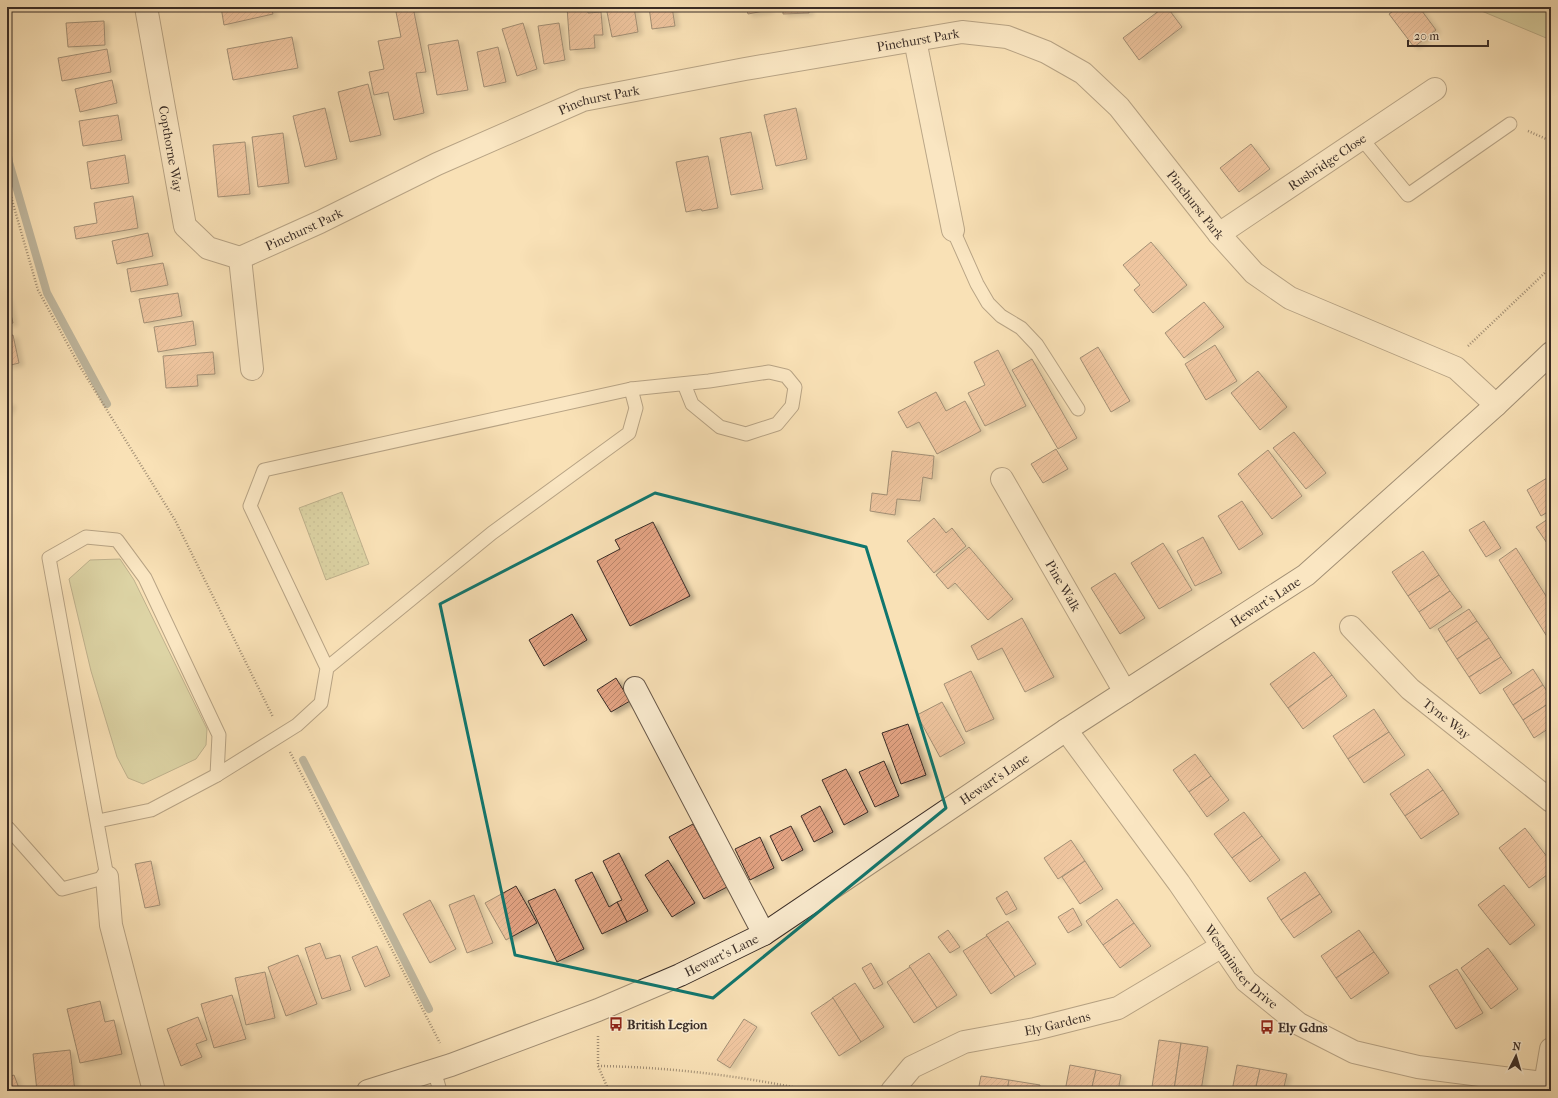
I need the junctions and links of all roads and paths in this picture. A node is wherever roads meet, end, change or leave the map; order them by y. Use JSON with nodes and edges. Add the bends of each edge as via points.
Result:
{"nodes":[{"id":1,"x":146,"y":7,"type":"edge"},
{"id":2,"x":915,"y":40,"type":"junction"},
{"id":3,"x":1435,"y":88,"type":"dead end"},
{"id":4,"x":1510,"y":124,"type":"joint"},
{"id":5,"x":1362,"y":139,"type":"junction"},
{"id":6,"x":1551,"y":141,"type":"edge"},
{"id":7,"x":7,"y":183,"type":"edge"},
{"id":8,"x":953,"y":230,"type":"joint"},
{"id":9,"x":1219,"y":234,"type":"junction"},
{"id":10,"x":240,"y":258,"type":"junction"},
{"id":11,"x":1551,"y":267,"type":"edge"},
{"id":12,"x":1551,"y":353,"type":"edge"},
{"id":13,"x":1456,"y":368,"type":"junction"},
{"id":14,"x":252,"y":369,"type":"dead end"},
{"id":15,"x":684,"y":384,"type":"junction"},
{"id":16,"x":631,"y":389,"type":"junction"},
{"id":17,"x":1496,"y":405,"type":"junction"},
{"id":18,"x":1078,"y":409,"type":"dead end"},
{"id":19,"x":1002,"y":479,"type":"dead end"},
{"id":20,"x":1351,"y":627,"type":"dead end"},
{"id":21,"x":327,"y":668,"type":"junction"},
{"id":22,"x":635,"y":688,"type":"dead end"},
{"id":23,"x":1125,"y":692,"type":"junction"},
{"id":24,"x":1066,"y":730,"type":"junction"},
{"id":25,"x":281,"y":734,"type":"junction"},
{"id":26,"x":217,"y":775,"type":"junction"},
{"id":27,"x":1551,"y":801,"type":"edge"},
{"id":28,"x":98,"y":821,"type":"junction"},
{"id":29,"x":8,"y":828,"type":"dead end"},
{"id":30,"x":107,"y":877,"type":"junction"},
{"id":31,"x":764,"y":934,"type":"junction"},
{"id":32,"x":1222,"y":946,"type":"junction"},
{"id":33,"x":598,"y":1010,"type":"junction"},
{"id":34,"x":1551,"y":1049,"type":"edge"},
{"id":35,"x":598,"y":1066,"type":"junction"},
{"id":36,"x":443,"y":1067,"type":"junction"},
{"id":37,"x":1548,"y":1084,"type":"edge"},
{"id":38,"x":154,"y":1091,"type":"edge"},
{"id":39,"x":368,"y":1091,"type":"edge"},
{"id":40,"x":440,"y":1091,"type":"edge"},
{"id":41,"x":609,"y":1091,"type":"edge"},
{"id":42,"x":812,"y":1091,"type":"edge"},
{"id":43,"x":892,"y":1091,"type":"edge"}],
"edges":[{"from":1,"to":10,"type":"street","name":"Copthorne Way","via":[[185,226],[208,248]]},
{"from":2,"to":8,"type":"street"},
{"from":2,"to":9,"type":"street","name":"Pinehurst Park","via":[[962,32],[1007,37],[1046,52],[1083,73],[1119,107]]},
{"from":2,"to":10,"type":"street","name":"Pinehurst Park","via":[[583,100],[437,164]]},
{"from":3,"to":5,"type":"street","name":"Rusbridge Close"},
{"from":4,"to":5,"type":"lane","via":[[1408,194]]},
{"from":4,"to":6,"type":"path"},
{"from":5,"to":9,"type":"street","name":"Rusbridge Close"},
{"from":7,"to":25,"type":"path","via":[[38,290],[79,365],[175,520]]},
{"from":8,"to":18,"type":"lane","via":[[988,303],[1001,316],[1021,328],[1037,345]]},
{"from":9,"to":13,"type":"street","name":"Pinehurst Park","via":[[1254,273],[1290,298]]},
{"from":10,"to":14,"type":"street"},
{"from":11,"to":13,"type":"path","via":[[1467,348]]},
{"from":12,"to":17,"type":"street","name":"Hewart's Lane"},
{"from":13,"to":17,"type":"street","name":"Pinehurst Park"},
{"from":15,"to":15,"type":"lane","via":[[770,372],[786,376],[795,387],[792,406],[777,424],[746,434],[720,427],[692,404]]},
{"from":15,"to":16,"type":"lane"},
{"from":16,"to":21,"type":"lane","via":[[636,408],[629,433],[492,533]]},
{"from":16,"to":21,"type":"lane","via":[[264,470],[250,506]]},
{"from":17,"to":23,"type":"street","name":"Hewart's Lane","via":[[1306,575]]},
{"from":19,"to":23,"type":"street","name":"Pine Walk"},
{"from":20,"to":27,"type":"street","name":"Tyne Way","via":[[1410,689]]},
{"from":21,"to":25,"type":"lane","via":[[322,703],[298,725]]},
{"from":22,"to":31,"type":"street"},
{"from":23,"to":24,"type":"street","name":"Hewart's Lane"},
{"from":24,"to":31,"type":"street","name":"Hewart's Lane"},
{"from":24,"to":32,"type":"street","name":"Westminster Drive","via":[[1179,883]]},
{"from":25,"to":26,"type":"lane"},
{"from":25,"to":36,"type":"path"},
{"from":26,"to":28,"type":"lane","via":[[151,810]]},
{"from":26,"to":28,"type":"lane","via":[[218,735],[145,578],[117,540],[86,538],[49,558]]},
{"from":28,"to":30,"type":"lane"},
{"from":29,"to":30,"type":"lane","via":[[62,889]]},
{"from":30,"to":38,"type":"street","via":[[112,925]]},
{"from":31,"to":33,"type":"street","name":"Hewart's Lane","via":[[680,975]]},
{"from":32,"to":37,"type":"street","name":"Westminster Drive","via":[[1246,981],[1299,1024],[1354,1052],[1418,1068]]},
{"from":32,"to":43,"type":"street","name":"Ely Gardens","via":[[1118,1008],[1035,1030],[964,1042],[912,1067]]},
{"from":33,"to":35,"type":"path"},
{"from":33,"to":36,"type":"street","name":"Hewart's Lane"},
{"from":34,"to":37,"type":"street"},
{"from":35,"to":41,"type":"path"},
{"from":35,"to":42,"type":"path","via":[[644,1067],[772,1082]]},
{"from":36,"to":39,"type":"street","name":"Hewart's Lane"},
{"from":36,"to":40,"type":"lane"}]}
